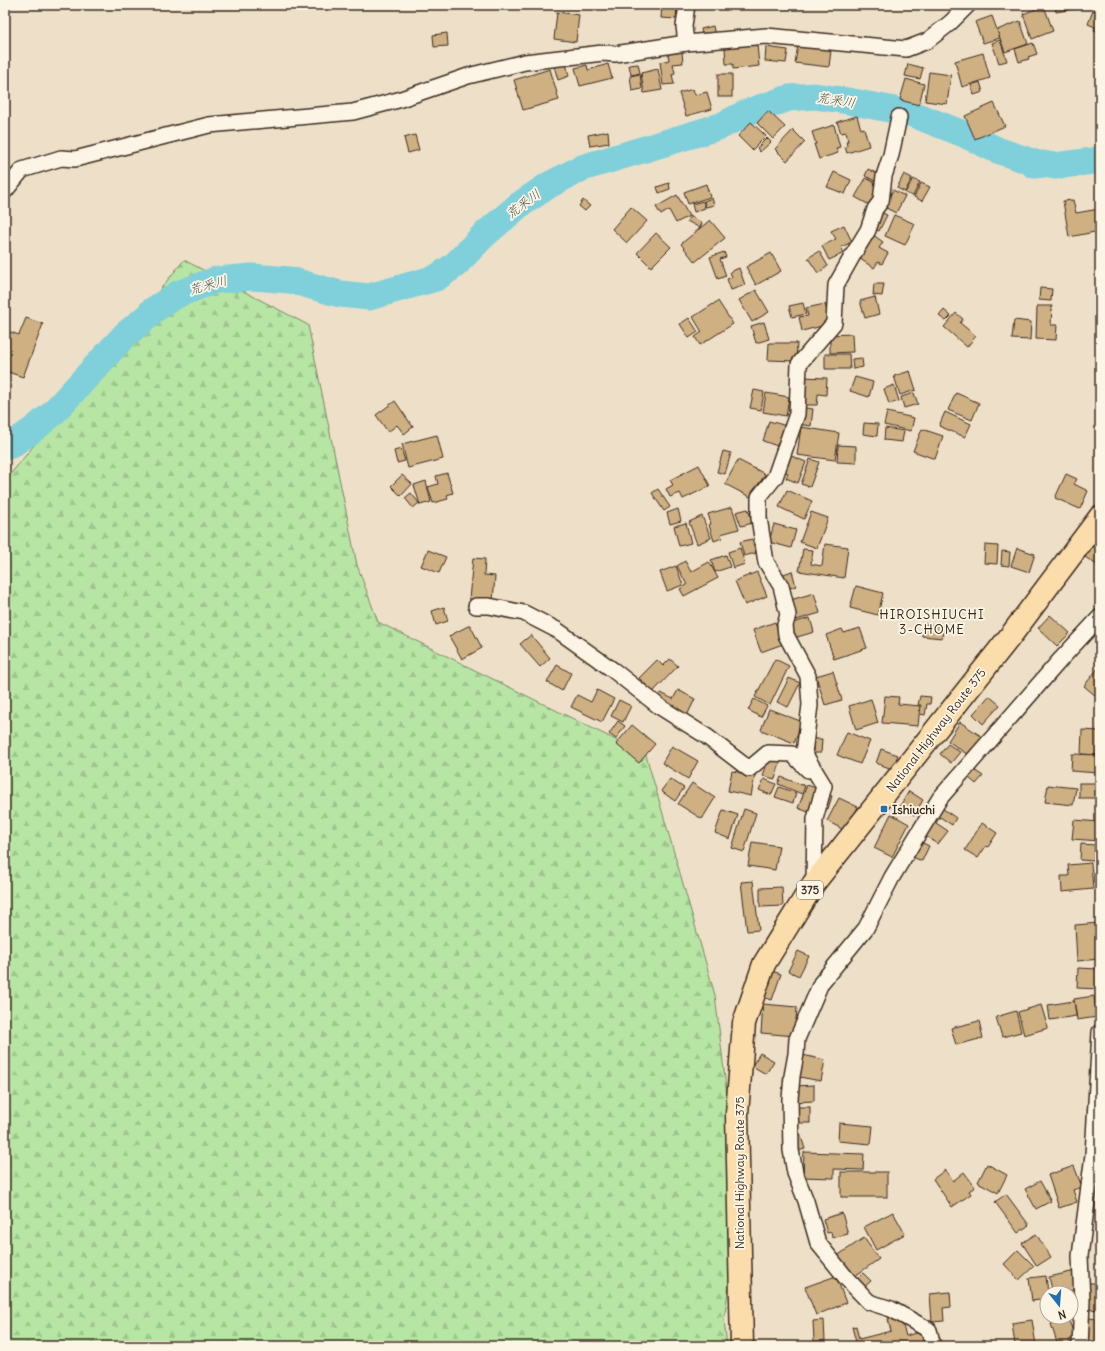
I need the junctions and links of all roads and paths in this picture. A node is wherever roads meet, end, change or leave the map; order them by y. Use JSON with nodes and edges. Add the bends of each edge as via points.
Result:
{"nodes":[{"id":1,"x":687,"y":5,"type":"edge"},
{"id":2,"x":968,"y":5,"type":"edge"},
{"id":3,"x":686,"y":43,"type":"junction"},
{"id":4,"x":899,"y":117,"type":"dead end"},
{"id":5,"x":5,"y":191,"type":"edge"},
{"id":6,"x":1100,"y":517,"type":"edge"},
{"id":7,"x":476,"y":606,"type":"dead end"},
{"id":8,"x":1100,"y":617,"type":"edge"},
{"id":9,"x":824,"y":786,"type":"junction"},
{"id":10,"x":814,"y":883,"type":"junction"},
{"id":11,"x":1100,"y":1032,"type":"edge"},
{"id":12,"x":742,"y":1346,"type":"edge"},
{"id":13,"x":933,"y":1346,"type":"edge"},
{"id":14,"x":1080,"y":1346,"type":"edge"}],
"edges":[{"from":1,"to":3,"type":"street","via":[[684,26]]},
{"from":2,"to":3,"type":"street","via":[[927,41],[906,49],[766,36]]},
{"from":3,"to":5,"type":"street","via":[[615,54],[603,53],[525,62],[468,76],[353,112],[209,125],[74,159],[61,158],[22,170]]},
{"from":4,"to":9,"type":"street","via":[[884,176],[881,201],[875,209],[868,230],[836,285],[834,323],[799,364],[796,414],[775,477],[759,497],[758,518],[766,562],[781,586],[788,615],[786,635],[808,676],[810,705],[804,753]]},
{"from":6,"to":10,"type":"highway","name":"National Highway Route 375","number":"375","via":[[1012,634]]},
{"from":7,"to":9,"type":"street","via":[[524,613],[556,630],[749,769],[768,753],[792,754]]},
{"from":8,"to":13,"type":"street","via":[[940,798],[892,877],[866,928],[821,983],[797,1039],[790,1099],[791,1150],[818,1243],[869,1302],[891,1310],[929,1330]]},
{"from":9,"to":10,"type":"street","via":[[815,819]]},
{"from":10,"to":12,"type":"highway","name":"National Highway Route 375","number":"375","via":[[764,964],[744,1023],[737,1114]]},
{"from":11,"to":14,"type":"street","via":[[1093,1155],[1080,1256]]}]}
